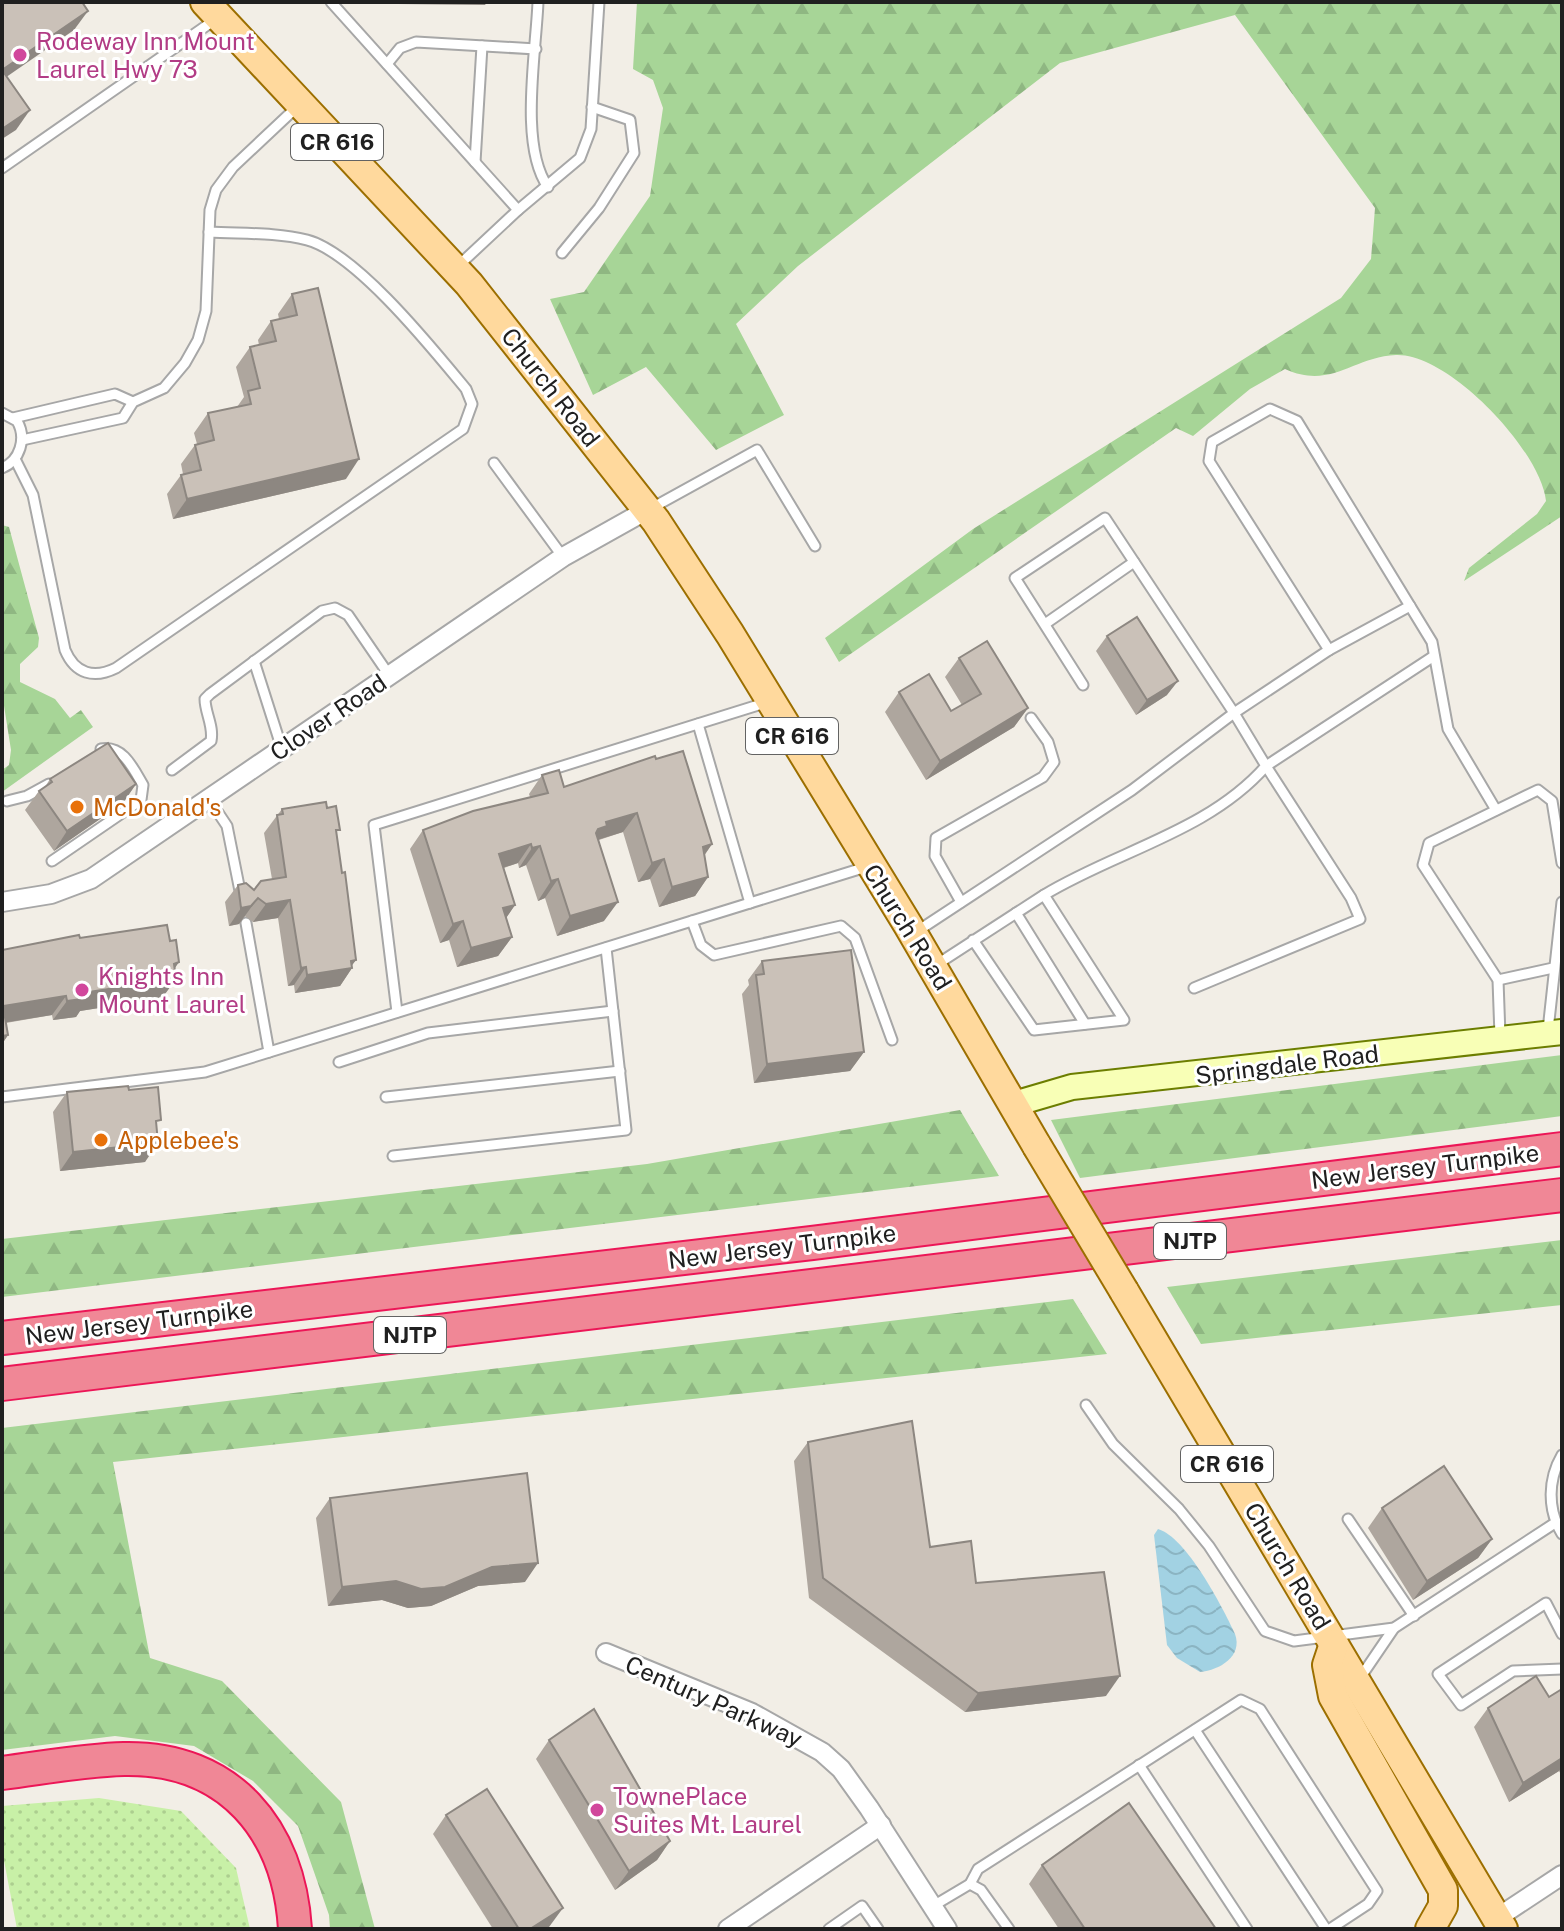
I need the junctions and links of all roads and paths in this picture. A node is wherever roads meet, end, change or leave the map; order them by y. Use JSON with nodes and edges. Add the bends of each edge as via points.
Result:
{"nodes":[{"id":1,"x":331,"y":2,"type":"edge"},
{"id":2,"x":538,"y":2,"type":"edge"},
{"id":3,"x":599,"y":2,"type":"edge"},
{"id":4,"x":215,"y":7,"type":"edge"},
{"id":5,"x":482,"y":46,"type":"junction"},
{"id":6,"x":536,"y":49,"type":"junction"},
{"id":7,"x":387,"y":64,"type":"junction"},
{"id":8,"x":301,"y":103,"type":"junction"},
{"id":9,"x":592,"y":107,"type":"junction"},
{"id":10,"x":475,"y":162,"type":"junction"},
{"id":11,"x":2,"y":168,"type":"edge"},
{"id":12,"x":548,"y":187,"type":"junction"},
{"id":13,"x":518,"y":210,"type":"junction"},
{"id":14,"x":209,"y":232,"type":"junction"},
{"id":15,"x":562,"y":253,"type":"dead end"},
{"id":16,"x":455,"y":269,"type":"junction"},
{"id":17,"x":133,"y":402,"type":"junction"},
{"id":18,"x":2,"y":413,"type":"edge"},
{"id":19,"x":13,"y":418,"type":"junction"},
{"id":20,"x":22,"y":440,"type":"junction"},
{"id":21,"x":15,"y":459,"type":"junction"},
{"id":22,"x":494,"y":463,"type":"dead end"},
{"id":23,"x":2,"y":468,"type":"edge"},
{"id":24,"x":647,"y":510,"type":"junction"},
{"id":25,"x":815,"y":546,"type":"dead end"},
{"id":26,"x":563,"y":557,"type":"junction"},
{"id":27,"x":1134,"y":562,"type":"junction"},
{"id":28,"x":1410,"y":606,"type":"junction"},
{"id":29,"x":1045,"y":624,"type":"junction"},
{"id":30,"x":1329,"y":650,"type":"junction"},
{"id":31,"x":1434,"y":656,"type":"junction"},
{"id":32,"x":254,"y":661,"type":"junction"},
{"id":33,"x":389,"y":676,"type":"junction"},
{"id":34,"x":1083,"y":685,"type":"dead end"},
{"id":35,"x":771,"y":701,"type":"junction"},
{"id":36,"x":1234,"y":713,"type":"junction"},
{"id":37,"x":1031,"y":718,"type":"edge"},
{"id":38,"x":698,"y":724,"type":"junction"},
{"id":39,"x":282,"y":749,"type":"junction"},
{"id":40,"x":87,"y":758,"type":"edge"},
{"id":41,"x":1266,"y":766,"type":"junction"},
{"id":42,"x":172,"y":770,"type":"dead end"},
{"id":43,"x":64,"y":774,"type":"edge"},
{"id":44,"x":209,"y":799,"type":"junction"},
{"id":45,"x":7,"y":801,"type":"dead end"},
{"id":46,"x":1496,"y":810,"type":"junction"},
{"id":47,"x":52,"y":861,"type":"dead end"},
{"id":48,"x":1562,"y":863,"type":"edge"},
{"id":49,"x":870,"y":866,"type":"junction"},
{"id":50,"x":1044,"y":895,"type":"junction"},
{"id":51,"x":241,"y":900,"type":"edge"},
{"id":52,"x":2,"y":902,"type":"edge"},
{"id":53,"x":961,"y":902,"type":"junction"},
{"id":54,"x":1562,"y":902,"type":"edge"},
{"id":55,"x":750,"y":903,"type":"junction"},
{"id":56,"x":1016,"y":913,"type":"junction"},
{"id":57,"x":692,"y":921,"type":"junction"},
{"id":58,"x":246,"y":923,"type":"edge"},
{"id":59,"x":913,"y":934,"type":"junction"},
{"id":60,"x":973,"y":940,"type":"junction"},
{"id":61,"x":606,"y":948,"type":"junction"},
{"id":62,"x":933,"y":967,"type":"junction"},
{"id":63,"x":1553,"y":968,"type":"junction"},
{"id":64,"x":1498,"y":980,"type":"junction"},
{"id":65,"x":1194,"y":988,"type":"dead end"},
{"id":66,"x":613,"y":1011,"type":"junction"},
{"id":67,"x":397,"y":1012,"type":"junction"},
{"id":68,"x":1085,"y":1024,"type":"junction"},
{"id":69,"x":1555,"y":1033,"type":"edge"},
{"id":70,"x":1501,"y":1039,"type":"junction"},
{"id":71,"x":892,"y":1040,"type":"dead end"},
{"id":72,"x":269,"y":1052,"type":"junction"},
{"id":73,"x":339,"y":1062,"type":"dead end"},
{"id":74,"x":620,"y":1071,"type":"junction"},
{"id":75,"x":2,"y":1097,"type":"edge"},
{"id":76,"x":386,"y":1097,"type":"dead end"},
{"id":77,"x":1014,"y":1104,"type":"junction"},
{"id":78,"x":1562,"y":1149,"type":"edge"},
{"id":79,"x":393,"y":1156,"type":"dead end"},
{"id":80,"x":1562,"y":1195,"type":"edge"},
{"id":81,"x":815,"y":1265,"type":"junction"},
{"id":82,"x":2,"y":1338,"type":"edge"},
{"id":83,"x":2,"y":1384,"type":"edge"},
{"id":84,"x":1086,"y":1405,"type":"dead end"},
{"id":85,"x":1562,"y":1455,"type":"edge"},
{"id":86,"x":1348,"y":1519,"type":"dead end"},
{"id":87,"x":1555,"y":1523,"type":"junction"},
{"id":88,"x":1562,"y":1534,"type":"edge"},
{"id":89,"x":1414,"y":1616,"type":"junction"},
{"id":90,"x":1394,"y":1628,"type":"junction"},
{"id":91,"x":1562,"y":1634,"type":"edge"},
{"id":92,"x":1332,"y":1640,"type":"junction"},
{"id":93,"x":606,"y":1653,"type":"dead end"},
{"id":94,"x":1562,"y":1669,"type":"edge"},
{"id":95,"x":1357,"y":1682,"type":"junction"},
{"id":96,"x":1195,"y":1730,"type":"junction"},
{"id":97,"x":1139,"y":1765,"type":"junction"},
{"id":98,"x":2,"y":1773,"type":"edge"},
{"id":99,"x":2,"y":1789,"type":"edge"},
{"id":100,"x":881,"y":1825,"type":"junction"},
{"id":101,"x":1562,"y":1875,"type":"edge"},
{"id":102,"x":970,"y":1884,"type":"junction"},
{"id":103,"x":933,"y":1906,"type":"junction"},
{"id":104,"x":1493,"y":1925,"type":"edge"},
{"id":105,"x":941,"y":1927,"type":"edge"},
{"id":106,"x":274,"y":1929,"type":"edge"},
{"id":107,"x":295,"y":1929,"type":"edge"},
{"id":108,"x":729,"y":1929,"type":"edge"},
{"id":109,"x":829,"y":1929,"type":"edge"},
{"id":110,"x":878,"y":1929,"type":"edge"},
{"id":111,"x":1009,"y":1929,"type":"edge"},
{"id":112,"x":1247,"y":1929,"type":"edge"},
{"id":113,"x":1328,"y":1929,"type":"edge"},
{"id":114,"x":1430,"y":1929,"type":"edge"}],
"edges":[{"from":1,"to":7,"type":"lane"},
{"from":2,"to":6,"type":"lane"},
{"from":3,"to":9,"type":"lane"},
{"from":4,"to":8,"type":"main road","name":"Church Road","number":"CR 616"},
{"from":4,"to":11,"type":"lane"},
{"from":5,"to":6,"type":"lane"},
{"from":5,"to":7,"type":"lane","via":[[416,42],[400,48]]},
{"from":5,"to":10,"type":"lane"},
{"from":6,"to":12,"type":"lane","via":[[531,148]]},
{"from":7,"to":10,"type":"lane"},
{"from":8,"to":14,"type":"lane","via":[[225,177],[211,204]]},
{"from":8,"to":16,"type":"main road","name":"Church Road","number":"CR 616"},
{"from":9,"to":12,"type":"lane","via":[[591,129],[580,158]]},
{"from":9,"to":15,"type":"lane","via":[[630,120],[634,153]]},
{"from":10,"to":13,"type":"lane"},
{"from":12,"to":13,"type":"lane"},
{"from":13,"to":16,"type":"lane"},
{"from":14,"to":17,"type":"lane","via":[[207,304],[198,340],[162,390]]},
{"from":14,"to":21,"type":"lane","via":[[305,239],[340,256],[466,389],[472,404],[463,429],[116,668],[96,675],[79,669],[65,650],[33,495]]},
{"from":16,"to":24,"type":"main road","name":"Church Road","number":"CR 616"},
{"from":17,"to":19,"type":"lane","via":[[115,394]]},
{"from":17,"to":20,"type":"lane","via":[[123,418]]},
{"from":18,"to":19,"type":"lane"},
{"from":19,"to":20,"type":"lane"},
{"from":20,"to":21,"type":"lane"},
{"from":21,"to":23,"type":"lane"},
{"from":22,"to":26,"type":"lane"},
{"from":24,"to":25,"type":"lane","via":[[757,450]]},
{"from":24,"to":26,"type":"street","name":"Clover Road"},
{"from":24,"to":35,"type":"main road","name":"Church Road","number":"CR 616"},
{"from":26,"to":33,"type":"street","name":"Clover Road"},
{"from":27,"to":29,"type":"lane"},
{"from":27,"to":29,"type":"lane","via":[[1105,518],[1015,578]]},
{"from":27,"to":36,"type":"lane"},
{"from":28,"to":30,"type":"lane"},
{"from":28,"to":30,"type":"lane","via":[[1297,421],[1270,409],[1212,442],[1209,461]]},
{"from":28,"to":31,"type":"lane","via":[[1432,642]]},
{"from":29,"to":34,"type":"lane"},
{"from":30,"to":36,"type":"lane"},
{"from":31,"to":41,"type":"lane"},
{"from":31,"to":46,"type":"lane","via":[[1448,729]]},
{"from":32,"to":33,"type":"lane","via":[[322,611],[335,608],[348,615]]},
{"from":32,"to":39,"type":"lane"},
{"from":32,"to":42,"type":"lane","via":[[205,699],[211,741]]},
{"from":33,"to":39,"type":"street","name":"Clover Road"},
{"from":35,"to":38,"type":"lane"},
{"from":35,"to":49,"type":"main road","name":"Church Road","number":"CR 616"},
{"from":36,"to":41,"type":"lane"},
{"from":36,"to":53,"type":"lane","via":[[1132,790]]},
{"from":37,"to":53,"type":"lane","via":[[1054,762],[1043,777],[936,838],[935,856]]},
{"from":38,"to":55,"type":"lane"},
{"from":38,"to":67,"type":"lane","via":[[374,825]]},
{"from":39,"to":44,"type":"street","name":"Clover Road"},
{"from":40,"to":47,"type":"lane","via":[[103,748],[119,751],[141,781],[143,795],[131,809]]},
{"from":41,"to":50,"type":"lane","via":[[1244,791],[1138,852]]},
{"from":41,"to":65,"type":"lane","via":[[1360,919]]},
{"from":43,"to":45,"type":"lane","via":[[35,793]]},
{"from":44,"to":51,"type":"lane","via":[[227,826]]},
{"from":44,"to":52,"type":"street","name":"Clover Road","via":[[78,886]]},
{"from":46,"to":48,"type":"lane","via":[[1538,790],[1552,801]]},
{"from":46,"to":64,"type":"lane","via":[[1429,843],[1423,865]]},
{"from":49,"to":55,"type":"lane"},
{"from":49,"to":59,"type":"main road","name":"Church Road","number":"CR 616"},
{"from":50,"to":56,"type":"lane"},
{"from":50,"to":68,"type":"lane","via":[[1124,1020]]},
{"from":53,"to":59,"type":"lane"},
{"from":54,"to":63,"type":"lane"},
{"from":55,"to":57,"type":"lane"},
{"from":56,"to":60,"type":"lane"},
{"from":56,"to":68,"type":"lane"},
{"from":57,"to":61,"type":"lane"},
{"from":57,"to":71,"type":"lane","via":[[701,945],[714,955],[841,926],[855,938]]},
{"from":58,"to":72,"type":"lane"},
{"from":59,"to":62,"type":"main road","name":"Church Road","number":"CR 616"},
{"from":60,"to":62,"type":"lane"},
{"from":60,"to":68,"type":"lane","via":[[1034,1030]]},
{"from":61,"to":66,"type":"lane"},
{"from":61,"to":67,"type":"lane"},
{"from":62,"to":77,"type":"main road","name":"Church Road","number":"CR 616"},
{"from":63,"to":64,"type":"lane"},
{"from":63,"to":69,"type":"lane"},
{"from":64,"to":70,"type":"lane"},
{"from":66,"to":73,"type":"lane","via":[[428,1033]]},
{"from":66,"to":74,"type":"lane"},
{"from":67,"to":72,"type":"lane"},
{"from":69,"to":70,"type":"main road","name":"Springdale Road"},
{"from":70,"to":77,"type":"main road","name":"Springdale Road","via":[[1072,1087]]},
{"from":72,"to":75,"type":"lane","via":[[188,1075]]},
{"from":74,"to":76,"type":"lane"},
{"from":74,"to":79,"type":"lane","via":[[626,1130]]},
{"from":77,"to":92,"type":"main road","name":"Church Road","number":"CR 616","bridge":true},
{"from":78,"to":81,"type":"highway","name":"New Jersey Turnpike","number":"NJTP"},
{"from":80,"to":81,"type":"highway","name":"New Jersey Turnpike","number":"NJTP"},
{"from":81,"to":82,"type":"highway","name":"New Jersey Turnpike","number":"NJTP"},
{"from":81,"to":83,"type":"highway","name":"New Jersey Turnpike","number":"NJTP"},
{"from":84,"to":92,"type":"lane","via":[[1113,1444],[1209,1546],[1265,1631],[1294,1641]]},
{"from":85,"to":87,"type":"lane","via":[[1551,1474]]},
{"from":86,"to":89,"type":"lane"},
{"from":87,"to":88,"type":"lane"},
{"from":87,"to":89,"type":"lane"},
{"from":89,"to":90,"type":"lane"},
{"from":90,"to":92,"type":"lane"},
{"from":90,"to":95,"type":"lane"},
{"from":91,"to":94,"type":"lane","via":[[1546,1603],[1438,1674],[1461,1705],[1513,1671]]},
{"from":92,"to":95,"type":"main road","name":"Church Road","number":"CR 616"},
{"from":92,"to":114,"type":"main road","via":[[1327,1665],[1333,1696],[1443,1890],[1443,1906]]},
{"from":93,"to":100,"type":"street","name":"Century Parkway","via":[[801,1737],[841,1769]]},
{"from":95,"to":104,"type":"main road","name":"Church Road","number":"CR 616"},
{"from":96,"to":97,"type":"lane"},
{"from":96,"to":113,"type":"lane"},
{"from":96,"to":113,"type":"lane","via":[[1241,1700],[1260,1709],[1377,1891],[1368,1904]]},
{"from":97,"to":102,"type":"lane","via":[[978,1869]]},
{"from":97,"to":112,"type":"lane"},
{"from":98,"to":107,"type":"highway","via":[[126,1759],[170,1764],[212,1780],[249,1808],[277,1847],[287,1869]]},
{"from":99,"to":106,"type":"highway","via":[[118,1778],[187,1790],[227,1815],[254,1846],[269,1883]]},
{"from":100,"to":103,"type":"street","name":"Century Parkway"},
{"from":100,"to":108,"type":"street"},
{"from":101,"to":104,"type":"street"},
{"from":102,"to":103,"type":"lane"},
{"from":102,"to":111,"type":"lane","via":[[981,1890]]},
{"from":103,"to":105,"type":"street","name":"Century Parkway"},
{"from":109,"to":110,"type":"lane","via":[[862,1906]]}]}
